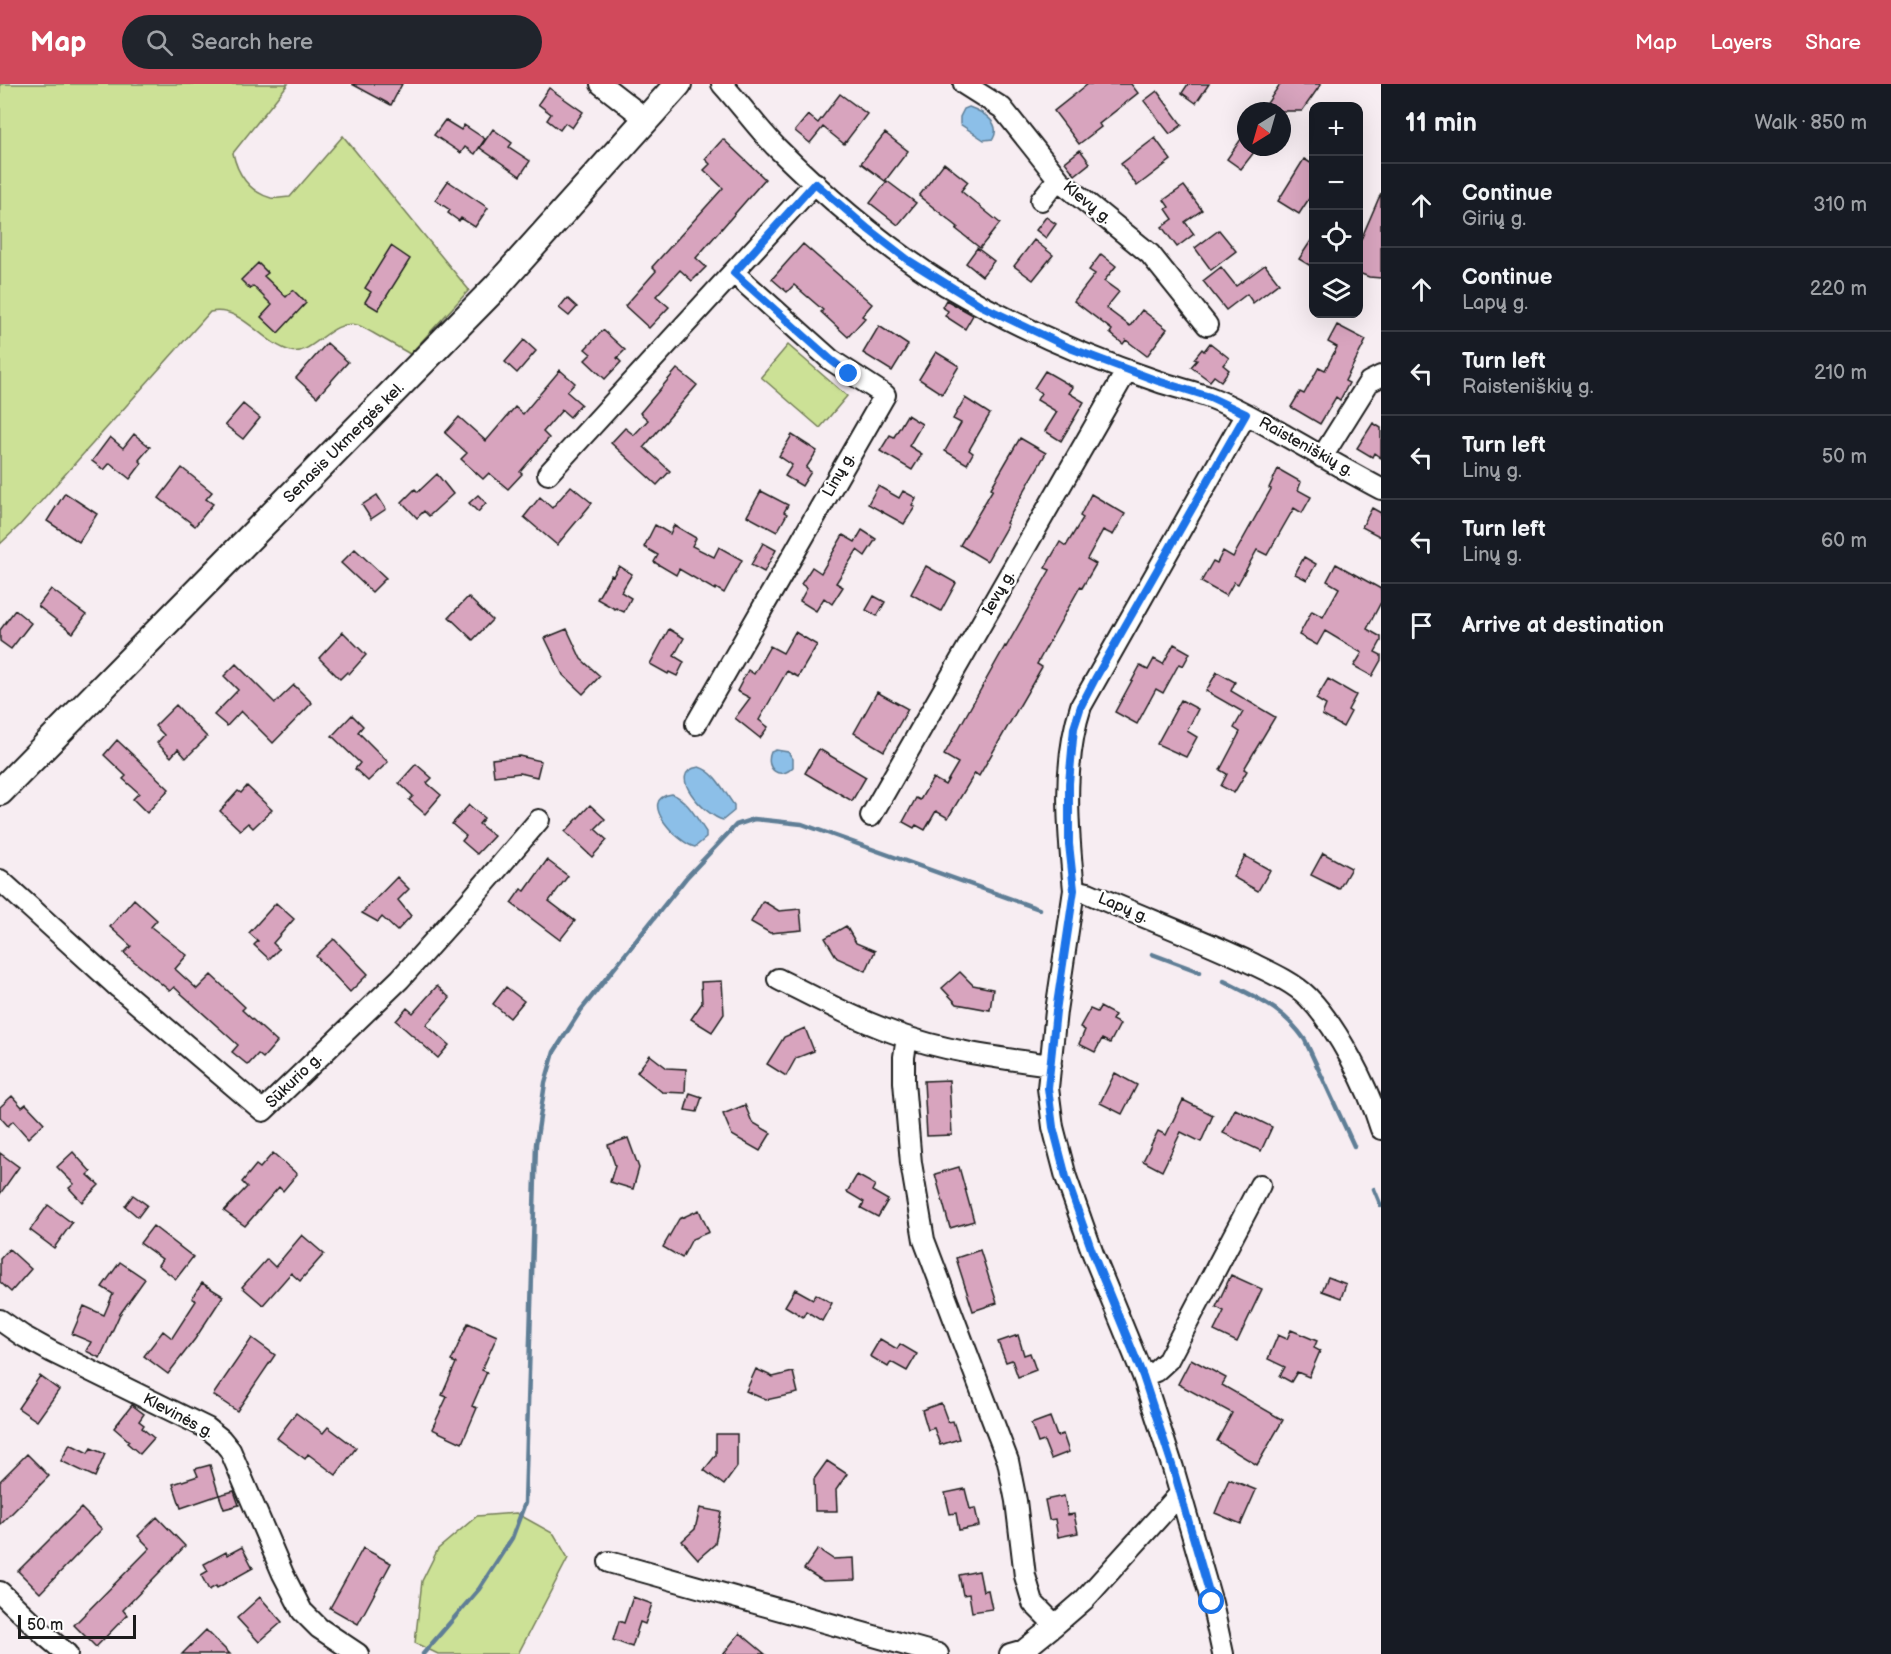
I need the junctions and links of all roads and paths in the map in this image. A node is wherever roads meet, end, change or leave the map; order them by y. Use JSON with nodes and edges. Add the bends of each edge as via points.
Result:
{"nodes":[{"id":1,"x":601,"y":84,"type":"edge"},
{"id":2,"x":678,"y":84,"type":"edge"},
{"id":3,"x":722,"y":84,"type":"edge"},
{"id":4,"x":964,"y":84,"type":"edge"},
{"id":5,"x":646,"y":119,"type":"junction"},
{"id":6,"x":1058,"y":179,"type":"junction"},
{"id":7,"x":815,"y":183,"type":"junction"},
{"id":8,"x":1041,"y":200,"type":"dead end"},
{"id":9,"x":734,"y":273,"type":"junction"},
{"id":10,"x":1207,"y":325,"type":"dead end"},
{"id":11,"x":1127,"y":370,"type":"junction"},
{"id":12,"x":1381,"y":376,"type":"edge"},
{"id":13,"x":1246,"y":414,"type":"junction"},
{"id":14,"x":1322,"y":457,"type":"junction"},
{"id":15,"x":548,"y":474,"type":"dead end"},
{"id":16,"x":1381,"y":489,"type":"edge"},
{"id":17,"x":696,"y":724,"type":"dead end"},
{"id":18,"x":0,"y":792,"type":"edge"},
{"id":19,"x":871,"y":816,"type":"dead end"},
{"id":20,"x":539,"y":820,"type":"dead end"},
{"id":21,"x":0,"y":880,"type":"edge"},
{"id":22,"x":1074,"y":890,"type":"junction"},
{"id":23,"x":778,"y":979,"type":"dead end"},
{"id":24,"x":907,"y":1037,"type":"junction"},
{"id":25,"x":1051,"y":1065,"type":"junction"},
{"id":26,"x":1379,"y":1116,"type":"edge"},
{"id":27,"x":1260,"y":1185,"type":"dead end"},
{"id":28,"x":0,"y":1320,"type":"edge"},
{"id":29,"x":1143,"y":1376,"type":"junction"},
{"id":30,"x":1179,"y":1495,"type":"junction"},
{"id":31,"x":609,"y":1562,"type":"dead end"},
{"id":32,"x":0,"y":1592,"type":"edge"},
{"id":33,"x":1055,"y":1625,"type":"junction"},
{"id":34,"x":67,"y":1654,"type":"edge"},
{"id":35,"x":358,"y":1654,"type":"edge"},
{"id":36,"x":938,"y":1654,"type":"edge"},
{"id":37,"x":1010,"y":1654,"type":"edge"},
{"id":38,"x":1223,"y":1654,"type":"edge"}],
"edges":[{"from":1,"to":5,"type":"street"},
{"from":2,"to":5,"type":"main road","name":"Senasis Ukmergės kel."},
{"from":3,"to":7,"type":"street","name":"Raisteniškių g.","via":[[776,146]]},
{"from":4,"to":6,"type":"street","name":"Klevų g.","via":[[1002,108]]},
{"from":5,"to":18,"type":"main road","name":"Senasis Ukmergės kel.","via":[[489,294]]},
{"from":6,"to":8,"type":"street"},
{"from":6,"to":10,"type":"street","name":"Klevų g.","via":[[1150,254]]},
{"from":7,"to":9,"type":"street"},
{"from":7,"to":11,"type":"street","name":"Raisteniškių g.","via":[[908,260],[982,306]]},
{"from":9,"to":15,"type":"street"},
{"from":9,"to":17,"type":"street","name":"Linų g.","via":[[831,360],[885,395]]},
{"from":11,"to":13,"type":"street","name":"Raisteniškių g.","via":[[1210,397]]},
{"from":11,"to":19,"type":"street","name":"Ievų g."},
{"from":12,"to":14,"type":"street","via":[[1369,382]]},
{"from":13,"to":14,"type":"street","name":"Raisteniškių g."},
{"from":13,"to":22,"type":"street","via":[[1081,706],[1074,728],[1069,783]]},
{"from":14,"to":16,"type":"street","name":"Raisteniškių g."},
{"from":20,"to":21,"type":"street","name":"Sūkurio g.","via":[[400,979],[263,1111],[118,988]]},
{"from":22,"to":25,"type":"street"},
{"from":22,"to":26,"type":"street","name":"Lapų g.","via":[[1230,953],[1276,975],[1307,996],[1343,1046]]},
{"from":23,"to":24,"type":"street","via":[[860,1020]]},
{"from":24,"to":25,"type":"street","via":[[962,1051]]},
{"from":24,"to":33,"type":"street","via":[[903,1082],[924,1240],[1008,1461],[1017,1501],[1025,1576],[1033,1603]]},
{"from":25,"to":29,"type":"street","via":[[1048,1088],[1053,1127],[1066,1177]]},
{"from":27,"to":29,"type":"street","via":[[1168,1360]]},
{"from":28,"to":35,"type":"street","name":"Klevinės g.","via":[[42,1347],[207,1428],[221,1439],[230,1450],[302,1611],[319,1628]]},
{"from":29,"to":30,"type":"street"},
{"from":30,"to":33,"type":"street","via":[[1084,1600]]},
{"from":30,"to":38,"type":"street","via":[[1212,1602]]},
{"from":31,"to":36,"type":"street"},
{"from":32,"to":34,"type":"street"},
{"from":33,"to":37,"type":"street","via":[[1024,1650]]}]}
